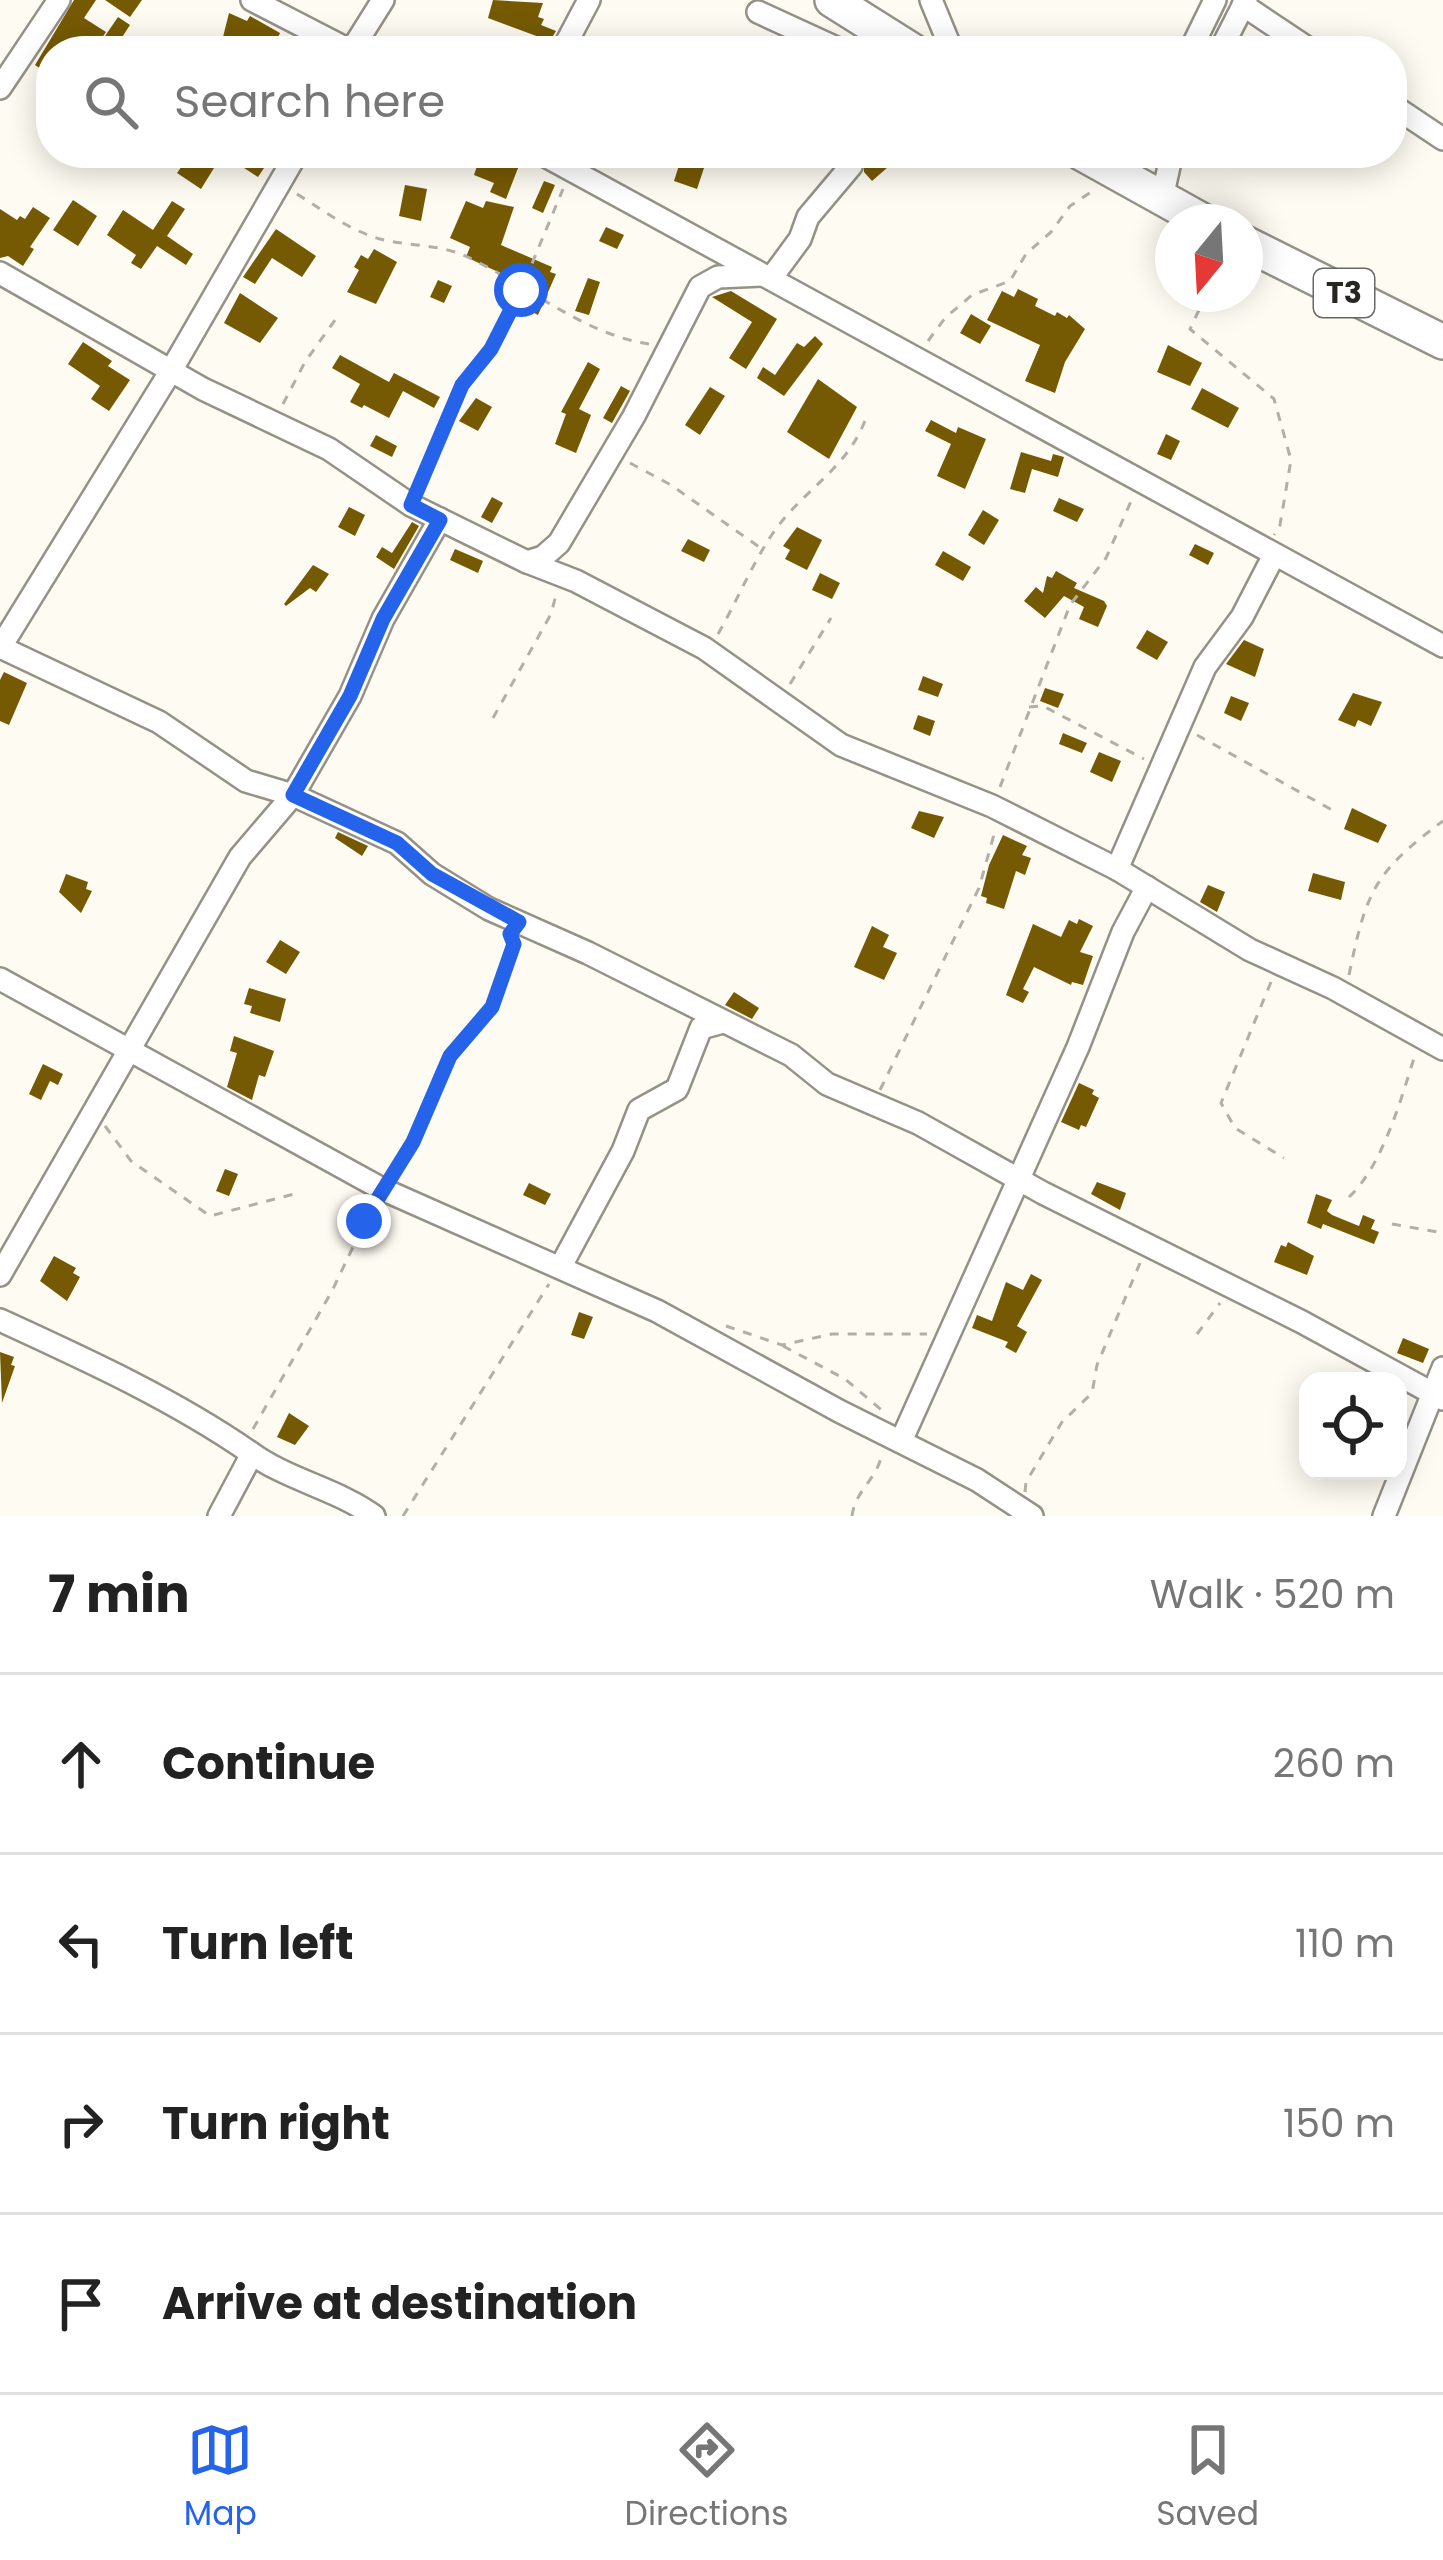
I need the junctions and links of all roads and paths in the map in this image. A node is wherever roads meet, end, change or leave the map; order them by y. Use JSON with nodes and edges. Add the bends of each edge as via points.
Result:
{"nodes":[{"id":1,"x":58,"y":0,"type":"edge"},
{"id":2,"x":252,"y":0,"type":"edge"},
{"id":3,"x":383,"y":0,"type":"edge"},
{"id":4,"x":589,"y":0,"type":"edge"},
{"id":5,"x":832,"y":0,"type":"edge"},
{"id":6,"x":931,"y":0,"type":"edge"},
{"id":7,"x":1216,"y":0,"type":"edge"},
{"id":8,"x":1245,"y":3,"type":"edge"},
{"id":9,"x":758,"y":12,"type":"dead end"},
{"id":10,"x":322,"y":36,"type":"edge"},
{"id":11,"x":360,"y":36,"type":"edge"},
{"id":12,"x":570,"y":36,"type":"edge"},
{"id":13,"x":810,"y":36,"type":"edge"},
{"id":14,"x":889,"y":36,"type":"edge"},
{"id":15,"x":946,"y":36,"type":"edge"},
{"id":16,"x":1198,"y":36,"type":"edge"},
{"id":17,"x":1228,"y":36,"type":"edge"},
{"id":18,"x":1291,"y":36,"type":"edge"},
{"id":19,"x":0,"y":88,"type":"edge"},
{"id":20,"x":1407,"y":115,"type":"edge"},
{"id":21,"x":1443,"y":139,"type":"edge"},
{"id":22,"x":289,"y":168,"type":"edge"},
{"id":23,"x":568,"y":168,"type":"edge"},
{"id":24,"x":849,"y":168,"type":"edge"},
{"id":25,"x":1169,"y":168,"type":"edge"},
{"id":26,"x":572,"y":170,"type":"junction"},
{"id":27,"x":1112,"y":171,"type":"edge"},
{"id":28,"x":281,"y":183,"type":"junction"},
{"id":29,"x":1162,"y":199,"type":"junction"},
{"id":30,"x":1171,"y":204,"type":"edge"},
{"id":31,"x":1263,"y":252,"type":"edge"},
{"id":32,"x":0,"y":273,"type":"edge"},
{"id":33,"x":769,"y":276,"type":"junction"},
{"id":34,"x":521,"y":290,"type":"junction"},
{"id":35,"x":1198,"y":312,"type":"edge"},
{"id":36,"x":335,"y":320,"type":"dead end"},
{"id":37,"x":1443,"y":341,"type":"edge"},
{"id":38,"x":670,"y":346,"type":"junction"},
{"id":39,"x":916,"y":357,"type":"junction"},
{"id":40,"x":172,"y":369,"type":"junction"},
{"id":41,"x":867,"y":416,"type":"dead end"},
{"id":42,"x":274,"y":422,"type":"junction"},
{"id":43,"x":613,"y":453,"type":"junction"},
{"id":44,"x":1134,"y":496,"type":"dead end"},
{"id":45,"x":411,"y":505,"type":"junction"},
{"id":46,"x":440,"y":520,"type":"junction"},
{"id":47,"x":764,"y":550,"type":"junction"},
{"id":48,"x":1268,"y":554,"type":"junction"},
{"id":49,"x":527,"y":562,"type":"junction"},
{"id":50,"x":550,"y":571,"type":"junction"},
{"id":51,"x":831,"y":618,"type":"dead end"},
{"id":52,"x":1443,"y":646,"type":"edge"},
{"id":53,"x":0,"y":648,"type":"edge"},
{"id":54,"x":709,"y":651,"type":"junction"},
{"id":55,"x":779,"y":700,"type":"junction"},
{"id":56,"x":1028,"y":708,"type":"junction"},
{"id":57,"x":493,"y":718,"type":"dead end"},
{"id":58,"x":1180,"y":725,"type":"junction"},
{"id":59,"x":1162,"y":768,"type":"junction"},
{"id":60,"x":293,"y":795,"type":"junction"},
{"id":61,"x":992,"y":806,"type":"junction"},
{"id":62,"x":1332,"y":810,"type":"dead end"},
{"id":63,"x":1443,"y":820,"type":"edge"},
{"id":64,"x":1117,"y":869,"type":"junction"},
{"id":65,"x":1147,"y":887,"type":"junction"},
{"id":66,"x":519,"y":922,"type":"junction"},
{"id":67,"x":1278,"y":964,"type":"junction"},
{"id":68,"x":0,"y":980,"type":"edge"},
{"id":69,"x":1345,"y":994,"type":"junction"},
{"id":70,"x":723,"y":1022,"type":"junction"},
{"id":71,"x":1421,"y":1036,"type":"junction"},
{"id":72,"x":1443,"y":1049,"type":"edge"},
{"id":73,"x":128,"y":1050,"type":"junction"},
{"id":74,"x":874,"y":1102,"type":"junction"},
{"id":75,"x":98,"y":1107,"type":"junction"},
{"id":76,"x":1284,"y":1158,"type":"dead end"},
{"id":77,"x":1019,"y":1180,"type":"junction"},
{"id":78,"x":382,"y":1189,"type":"junction"},
{"id":79,"x":294,"y":1194,"type":"dead end"},
{"id":80,"x":1349,"y":1197,"type":"dead end"},
{"id":81,"x":1392,"y":1224,"type":"dead end"},
{"id":82,"x":1443,"y":1233,"type":"edge"},
{"id":83,"x":1148,"y":1245,"type":"junction"},
{"id":84,"x":561,"y":1266,"type":"junction"},
{"id":85,"x":0,"y":1275,"type":"edge"},
{"id":86,"x":1233,"y":1288,"type":"junction"},
{"id":87,"x":0,"y":1320,"type":"edge"},
{"id":88,"x":718,"y":1324,"type":"dead end"},
{"id":89,"x":1197,"y":1334,"type":"dead end"},
{"id":90,"x":945,"y":1338,"type":"junction"},
{"id":91,"x":782,"y":1345,"type":"junction"},
{"id":92,"x":1443,"y":1368,"type":"edge"},
{"id":93,"x":1437,"y":1396,"type":"edge"},
{"id":94,"x":899,"y":1434,"type":"junction"},
{"id":95,"x":248,"y":1450,"type":"junction"},
{"id":96,"x":1028,"y":1507,"type":"edge"},
{"id":97,"x":219,"y":1516,"type":"edge"},
{"id":98,"x":374,"y":1516,"type":"edge"},
{"id":99,"x":403,"y":1516,"type":"edge"},
{"id":100,"x":852,"y":1516,"type":"edge"},
{"id":101,"x":1384,"y":1516,"type":"edge"}],
"edges":[{"from":1,"to":19,"type":"street"},
{"from":2,"to":10,"type":"street"},
{"from":3,"to":11,"type":"street"},
{"from":4,"to":12,"type":"street"},
{"from":5,"to":14,"type":"highway"},
{"from":6,"to":15,"type":"street"},
{"from":7,"to":16,"type":"street"},
{"from":8,"to":17,"type":"street"},
{"from":8,"to":18,"type":"street"},
{"from":9,"to":13,"type":"street"},
{"from":20,"to":21,"type":"street"},
{"from":22,"to":28,"type":"street"},
{"from":23,"to":26,"type":"street"},
{"from":24,"to":33,"type":"street"},
{"from":25,"to":29,"type":"street"},
{"from":26,"to":33,"type":"street"},
{"from":26,"to":34,"type":"path"},
{"from":27,"to":29,"type":"highway"},
{"from":27,"to":39,"type":"path","via":[[1070,206],[1010,281],[972,295]]},
{"from":28,"to":34,"type":"path","via":[[355,230],[462,254]]},
{"from":28,"to":40,"type":"street"},
{"from":29,"to":30,"type":"highway"},
{"from":31,"to":37,"type":"highway","number":"T3"},
{"from":32,"to":40,"type":"street"},
{"from":33,"to":38,"type":"street","via":[[704,284]]},
{"from":33,"to":39,"type":"street"},
{"from":34,"to":38,"type":"path","via":[[621,337]]},
{"from":34,"to":45,"type":"path","via":[[462,385]]},
{"from":35,"to":48,"type":"path","via":[[1190,329],[1274,399],[1286,434],[1291,460]]},
{"from":36,"to":42,"type":"path"},
{"from":38,"to":43,"type":"street"},
{"from":39,"to":48,"type":"street"},
{"from":40,"to":42,"type":"street"},
{"from":40,"to":53,"type":"street"},
{"from":41,"to":47,"type":"path","via":[[850,455],[800,500]]},
{"from":42,"to":45,"type":"street"},
{"from":43,"to":47,"type":"path"},
{"from":43,"to":49,"type":"street","via":[[559,543]]},
{"from":44,"to":56,"type":"path","via":[[1106,559],[1070,605]]},
{"from":45,"to":46,"type":"street"},
{"from":46,"to":49,"type":"street"},
{"from":46,"to":60,"type":"street"},
{"from":47,"to":54,"type":"path"},
{"from":48,"to":52,"type":"street"},
{"from":48,"to":58,"type":"street"},
{"from":49,"to":50,"type":"street"},
{"from":50,"to":54,"type":"street"},
{"from":50,"to":57,"type":"path","via":[[557,588],[551,614]]},
{"from":51,"to":55,"type":"path"},
{"from":53,"to":60,"type":"street","via":[[159,722],[246,781]]},
{"from":54,"to":55,"type":"street"},
{"from":55,"to":61,"type":"street","via":[[841,745]]},
{"from":56,"to":59,"type":"path","via":[[1042,706]]},
{"from":56,"to":61,"type":"path"},
{"from":58,"to":59,"type":"street"},
{"from":58,"to":62,"type":"path"},
{"from":59,"to":64,"type":"street"},
{"from":60,"to":66,"type":"street","via":[[397,843],[432,874]]},
{"from":60,"to":73,"type":"street","via":[[240,857]]},
{"from":61,"to":64,"type":"street"},
{"from":61,"to":74,"type":"path","via":[[996,826],[979,888]]},
{"from":63,"to":69,"type":"path","via":[[1401,854],[1370,894]]},
{"from":64,"to":65,"type":"street"},
{"from":65,"to":67,"type":"street"},
{"from":65,"to":77,"type":"street"},
{"from":66,"to":70,"type":"street"},
{"from":66,"to":78,"type":"path","via":[[492,1007],[450,1056],[413,1142]]},
{"from":67,"to":69,"type":"street"},
{"from":67,"to":76,"type":"path","via":[[1221,1103],[1234,1128]]},
{"from":68,"to":73,"type":"street"},
{"from":69,"to":71,"type":"street"},
{"from":70,"to":74,"type":"street","via":[[791,1055],[827,1084]]},
{"from":70,"to":84,"type":"street","via":[[701,1028],[677,1089],[639,1110]]},
{"from":71,"to":72,"type":"street"},
{"from":71,"to":80,"type":"path","via":[[1369,1175]]},
{"from":73,"to":75,"type":"street"},
{"from":73,"to":78,"type":"street"},
{"from":74,"to":77,"type":"street"},
{"from":75,"to":79,"type":"path","via":[[131,1161],[210,1216]]},
{"from":75,"to":85,"type":"street"},
{"from":77,"to":83,"type":"street"},
{"from":77,"to":90,"type":"street"},
{"from":78,"to":84,"type":"street"},
{"from":78,"to":95,"type":"path"},
{"from":81,"to":82,"type":"path"},
{"from":83,"to":86,"type":"street"},
{"from":83,"to":96,"type":"path","via":[[1091,1393],[1062,1422],[1026,1482]]},
{"from":84,"to":94,"type":"street","via":[[839,1411]]},
{"from":84,"to":99,"type":"path"},
{"from":86,"to":89,"type":"path"},
{"from":86,"to":93,"type":"street"},
{"from":87,"to":95,"type":"street","via":[[115,1372]]},
{"from":88,"to":91,"type":"path"},
{"from":90,"to":91,"type":"path","via":[[871,1332]]},
{"from":90,"to":94,"type":"street"},
{"from":91,"to":94,"type":"path","via":[[845,1379]]},
{"from":92,"to":93,"type":"street"},
{"from":93,"to":101,"type":"street"},
{"from":94,"to":96,"type":"street"},
{"from":94,"to":100,"type":"path","via":[[854,1500]]},
{"from":95,"to":97,"type":"street"},
{"from":95,"to":98,"type":"street"}]}
